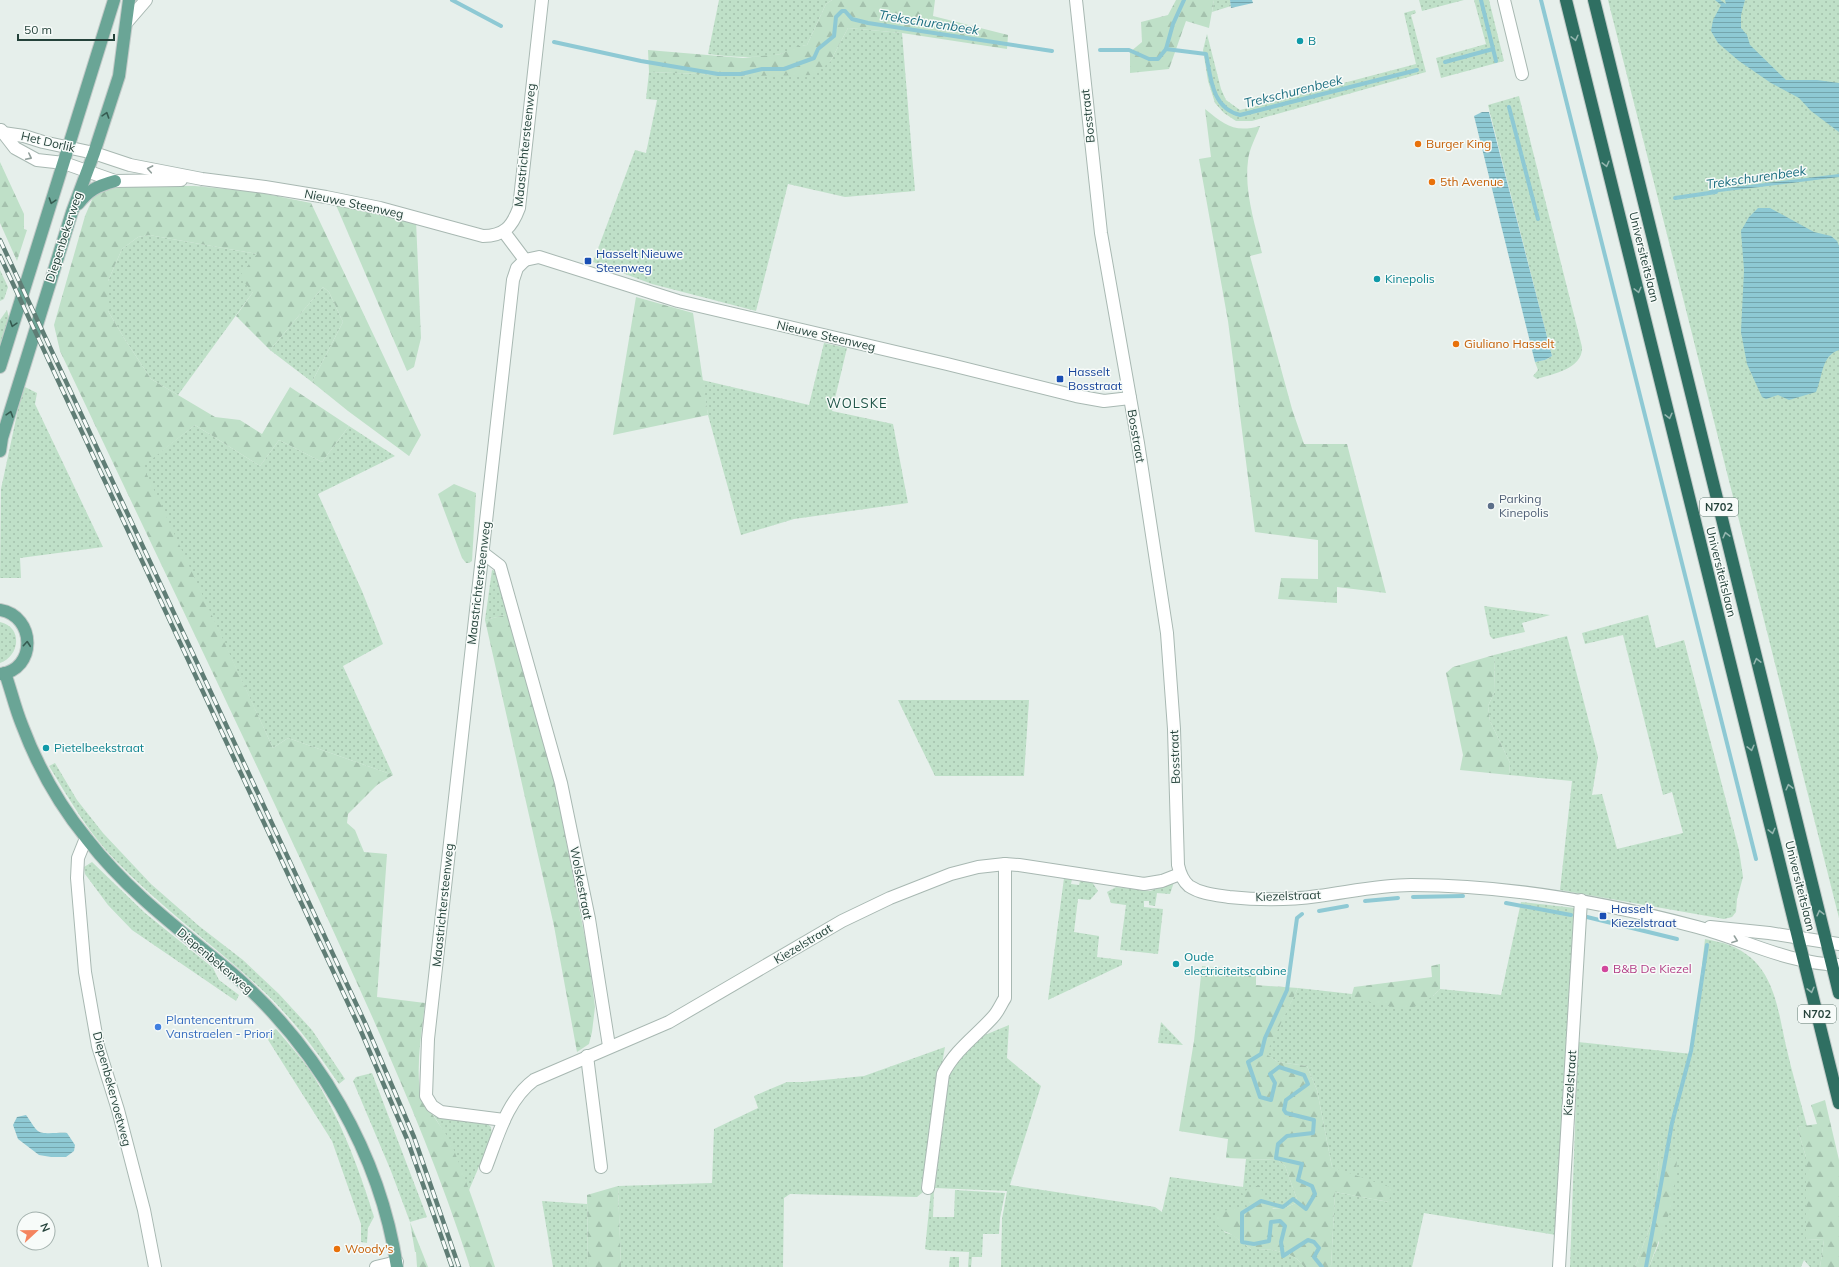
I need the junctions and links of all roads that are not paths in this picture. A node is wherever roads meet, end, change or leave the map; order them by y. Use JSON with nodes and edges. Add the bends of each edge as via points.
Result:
{"nodes":[{"id":1,"x":114,"y":0,"type":"edge"},
{"id":2,"x":129,"y":0,"type":"edge"},
{"id":3,"x":146,"y":0,"type":"edge"},
{"id":4,"x":542,"y":0,"type":"edge"},
{"id":5,"x":1076,"y":0,"type":"edge"},
{"id":6,"x":1504,"y":0,"type":"edge"},
{"id":7,"x":1566,"y":0,"type":"edge"},
{"id":8,"x":1594,"y":0,"type":"edge"},
{"id":9,"x":127,"y":22,"type":"junction"},
{"id":10,"x":1522,"y":74,"type":"dead end"},
{"id":11,"x":1,"y":131,"type":"edge"},
{"id":12,"x":70,"y":146,"type":"junction"},
{"id":13,"x":94,"y":153,"type":"junction"},
{"id":14,"x":64,"y":164,"type":"junction"},
{"id":15,"x":86,"y":170,"type":"junction"},
{"id":16,"x":202,"y":179,"type":"junction"},
{"id":17,"x":115,"y":181,"type":"junction"},
{"id":18,"x":72,"y":212,"type":"junction"},
{"id":19,"x":504,"y":232,"type":"junction"},
{"id":20,"x":525,"y":260,"type":"junction"},
{"id":21,"x":0,"y":367,"type":"edge"},
{"id":22,"x":1130,"y":398,"type":"junction"},
{"id":23,"x":0,"y":452,"type":"edge"},
{"id":24,"x":483,"y":553,"type":"junction"},
{"id":25,"x":0,"y":610,"type":"edge"},
{"id":26,"x":2,"y":674,"type":"edge"},
{"id":27,"x":86,"y":838,"type":"junction"},
{"id":28,"x":1005,"y":864,"type":"junction"},
{"id":29,"x":1180,"y":874,"type":"junction"},
{"id":30,"x":1581,"y":900,"type":"junction"},
{"id":31,"x":1698,"y":927,"type":"junction"},
{"id":32,"x":1799,"y":939,"type":"junction"},
{"id":33,"x":1827,"y":942,"type":"junction"},
{"id":34,"x":1839,"y":944,"type":"edge"},
{"id":35,"x":1804,"y":962,"type":"junction"},
{"id":36,"x":1836,"y":965,"type":"edge"},
{"id":37,"x":1839,"y":993,"type":"edge"},
{"id":38,"x":609,"y":1046,"type":"junction"},
{"id":39,"x":586,"y":1056,"type":"junction"},
{"id":40,"x":1839,"y":1103,"type":"edge"},
{"id":41,"x":504,"y":1120,"type":"junction"},
{"id":42,"x":486,"y":1167,"type":"dead end"},
{"id":43,"x":601,"y":1167,"type":"dead end"},
{"id":44,"x":928,"y":1188,"type":"dead end"},
{"id":45,"x":397,"y":1264,"type":"edge"},
{"id":46,"x":155,"y":1267,"type":"edge"},
{"id":47,"x":376,"y":1267,"type":"edge"},
{"id":48,"x":1559,"y":1267,"type":"edge"}],
"edges":[{"from":1,"to":12,"type":"main road","name":"Diepenbekerweg"},
{"from":2,"to":9,"type":"main road","name":"Diepenbekerweg"},
{"from":3,"to":9,"type":"street"},
{"from":4,"to":19,"type":"street","name":"Maastrichtersteenweg","via":[[519,208],[515,220]]},
{"from":5,"to":22,"type":"street","name":"Bosstraat","via":[[1101,233]]},
{"from":6,"to":10,"type":"street"},
{"from":7,"to":32,"type":"highway","name":"Universiteitslaan","number":"N702","one_way":true},
{"from":33,"to":8,"type":"highway","name":"Universiteitslaan","number":"N702","one_way":true},
{"from":13,"to":9,"type":"main road","name":"Diepenbekerweg","one_way":true,"via":[[119,76]]},
{"from":11,"to":12,"type":"street","name":"Het Dorlik"},
{"from":11,"to":14,"type":"street","name":"Het Dorlik","one_way":true,"via":[[15,148],[28,156]]},
{"from":12,"to":13,"type":"street","name":"Het Dorlik"},
{"from":12,"to":14,"type":"main road","name":"Diepenbekerweg"},
{"from":13,"to":15,"type":"main road","name":"Diepenbekerweg"},
{"from":16,"to":13,"type":"street","name":"Nieuwe Steenweg","one_way":true,"via":[[130,165]]},
{"from":14,"to":15,"type":"street","name":"Het Dorlik"},
{"from":14,"to":21,"type":"main road","name":"Diepenbekerweg","one_way":true},
{"from":15,"to":17,"type":"street","name":"Nieuwe Steenweg"},
{"from":15,"to":18,"type":"main road","name":"Diepenbekerweg"},
{"from":16,"to":17,"type":"street","name":"Nieuwe Steenweg"},
{"from":16,"to":19,"type":"street","name":"Nieuwe Steenweg","via":[[326,197],[380,208],[483,236]]},
{"from":17,"to":18,"type":"main road","via":[[87,192]]},
{"from":23,"to":18,"type":"main road","name":"Diepenbekerweg","one_way":true,"via":[[2,438]]},
{"from":19,"to":20,"type":"street"},
{"from":20,"to":22,"type":"street","name":"Nieuwe Steenweg","via":[[539,257],[678,301],[1076,396],[1104,401]]},
{"from":20,"to":24,"type":"street","name":"Maastrichtersteenweg","via":[[517,268],[513,280]]},
{"from":22,"to":29,"type":"street","name":"Bosstraat","via":[[1167,633],[1172,687]]},
{"from":24,"to":38,"type":"street","name":"Wolskestraat","via":[[500,566],[561,783],[589,919]]},
{"from":24,"to":41,"type":"street","name":"Maastrichtersteenweg","via":[[428,1039],[426,1096],[432,1106],[441,1112]]},
{"from":26,"to":25,"type":"main road","one_way":true,"via":[[22,661],[28,643],[26,630],[19,619]]},
{"from":26,"to":27,"type":"main road","name":"Diepenbekerweg","via":[[34,753]]},
{"from":27,"to":45,"type":"main road","name":"Diepenbekerweg","via":[[127,886],[264,1003],[308,1054],[351,1123],[366,1157],[385,1212]]},
{"from":27,"to":46,"type":"street","name":"Diepenbekervoetweg","via":[[78,858],[77,878],[85,972],[98,1046],[144,1210]]},
{"from":28,"to":29,"type":"street","name":"Kiezelstraat","via":[[1144,884]]},
{"from":28,"to":38,"type":"street","name":"Kiezelstraat","via":[[951,874],[890,898],[842,921],[669,1022]]},
{"from":28,"to":44,"type":"street","via":[[1005,998],[994,1016],[949,1062],[943,1074]]},
{"from":29,"to":30,"type":"street","name":"Kiezelstraat","via":[[1184,881],[1197,890],[1237,898],[1290,899],[1378,887],[1415,885],[1474,887]]},
{"from":30,"to":31,"type":"street","name":"Kiezelstraat"},
{"from":30,"to":48,"type":"street","name":"Kiezelstraat"},
{"from":31,"to":32,"type":"street","name":"Kiezelstraat","via":[[1725,928]]},
{"from":31,"to":35,"type":"street","name":"Kiezelstraat","one_way":true},
{"from":32,"to":33,"type":"street","name":"Kiezelstraat"},
{"from":32,"to":35,"type":"highway","name":"Universiteitslaan","number":"N702"},
{"from":33,"to":34,"type":"street","name":"Kiezelstraat"},
{"from":33,"to":36,"type":"highway","name":"Universiteitslaan","number":"N702"},
{"from":35,"to":36,"type":"street","name":"Kiezelstraat"},
{"from":35,"to":40,"type":"highway","name":"Universiteitslaan","number":"N702","one_way":true},
{"from":36,"to":37,"type":"highway","name":"Universiteitslaan","number":"N702"},
{"from":38,"to":39,"type":"street"},
{"from":39,"to":41,"type":"street","via":[[529,1083],[513,1102]]},
{"from":39,"to":43,"type":"street"},
{"from":41,"to":42,"type":"street"},
{"from":45,"to":47,"type":"street"}]}
